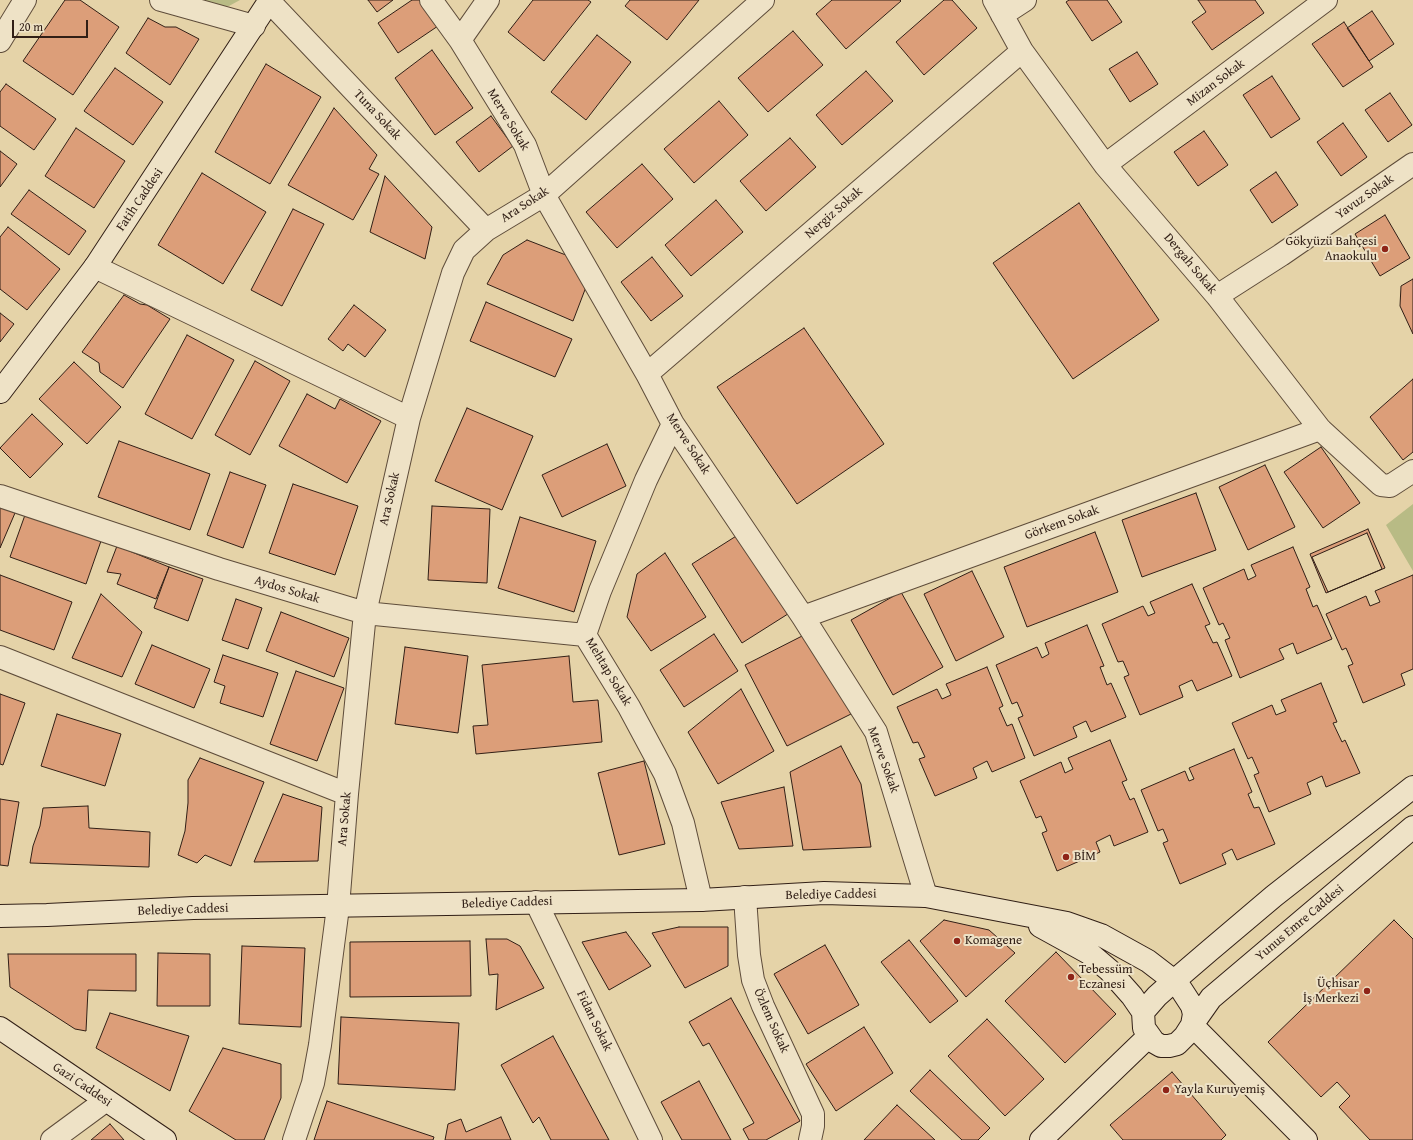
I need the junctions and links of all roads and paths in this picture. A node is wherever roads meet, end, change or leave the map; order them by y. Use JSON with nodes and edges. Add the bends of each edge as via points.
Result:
{"nodes":[{"id":1,"x":26,"y":0,"type":"edge"},
{"id":2,"x":161,"y":0,"type":"edge"},
{"id":3,"x":269,"y":0,"type":"edge"},
{"id":4,"x":431,"y":0,"type":"edge"},
{"id":5,"x":488,"y":0,"type":"edge"},
{"id":6,"x":763,"y":0,"type":"edge"},
{"id":7,"x":1025,"y":0,"type":"edge"},
{"id":8,"x":1326,"y":0,"type":"edge"},
{"id":9,"x":998,"y":8,"type":"edge"},
{"id":10,"x":254,"y":26,"type":"junction"},
{"id":11,"x":460,"y":40,"type":"junction"},
{"id":12,"x":0,"y":41,"type":"edge"},
{"id":13,"x":1022,"y":51,"type":"junction"},
{"id":14,"x":1413,"y":164,"type":"edge"},
{"id":15,"x":1105,"y":165,"type":"junction"},
{"id":16,"x":544,"y":195,"type":"junction"},
{"id":17,"x":486,"y":230,"type":"junction"},
{"id":18,"x":95,"y":267,"type":"junction"},
{"id":19,"x":1217,"y":296,"type":"junction"},
{"id":20,"x":647,"y":374,"type":"junction"},
{"id":21,"x":0,"y":392,"type":"edge"},
{"id":22,"x":409,"y":418,"type":"junction"},
{"id":23,"x":674,"y":424,"type":"junction"},
{"id":24,"x":1320,"y":429,"type":"junction"},
{"id":25,"x":1413,"y":471,"type":"edge"},
{"id":26,"x":0,"y":496,"type":"edge"},
{"id":27,"x":365,"y":613,"type":"junction"},
{"id":28,"x":803,"y":618,"type":"junction"},
{"id":29,"x":585,"y":634,"type":"junction"},
{"id":30,"x":0,"y":657,"type":"edge"},
{"id":31,"x":1413,"y":787,"type":"edge"},
{"id":32,"x":347,"y":794,"type":"junction"},
{"id":33,"x":1413,"y":828,"type":"edge"},
{"id":34,"x":926,"y":896,"type":"junction"},
{"id":35,"x":745,"y":897,"type":"junction"},
{"id":36,"x":701,"y":900,"type":"junction"},
{"id":37,"x":536,"y":902,"type":"junction"},
{"id":38,"x":338,"y":907,"type":"junction"},
{"id":39,"x":1012,"y":913,"type":"junction"},
{"id":40,"x":0,"y":916,"type":"edge"},
{"id":41,"x":1174,"y":981,"type":"junction"},
{"id":42,"x":1143,"y":1012,"type":"junction"},
{"id":43,"x":1192,"y":1025,"type":"junction"},
{"id":44,"x":0,"y":1028,"type":"edge"},
{"id":45,"x":1149,"y":1036,"type":"junction"},
{"id":46,"x":105,"y":1100,"type":"junction"},
{"id":47,"x":52,"y":1140,"type":"edge"},
{"id":48,"x":165,"y":1140,"type":"edge"},
{"id":49,"x":294,"y":1140,"type":"edge"},
{"id":50,"x":651,"y":1140,"type":"edge"},
{"id":51,"x":810,"y":1140,"type":"edge"},
{"id":52,"x":1041,"y":1140,"type":"edge"},
{"id":53,"x":1306,"y":1140,"type":"edge"}],
"edges":[{"from":1,"to":12,"type":"street"},
{"from":2,"to":10,"type":"street"},
{"from":3,"to":10,"type":"street","name":"Fatih Caddesi"},
{"from":3,"to":17,"type":"street","name":"Tuna Sokak"},
{"from":4,"to":11,"type":"street","name":"Merve Sokak"},
{"from":5,"to":11,"type":"street"},
{"from":6,"to":16,"type":"street","name":"Ara Sokak"},
{"from":7,"to":9,"type":"street"},
{"from":8,"to":15,"type":"street","name":"Mizan Sokak"},
{"from":9,"to":13,"type":"street","name":"Dergah Sokak"},
{"from":10,"to":18,"type":"street","name":"Fatih Caddesi"},
{"from":11,"to":16,"type":"street","name":"Merve Sokak","via":[[525,145]]},
{"from":13,"to":15,"type":"street","name":"Dergah Sokak"},
{"from":13,"to":20,"type":"street","name":"Nergiz Sokak"},
{"from":14,"to":19,"type":"street","name":"Yavuz Sokak","via":[[1282,255]]},
{"from":15,"to":19,"type":"street","name":"Dergah Sokak"},
{"from":16,"to":17,"type":"street","name":"Ara Sokak"},
{"from":16,"to":20,"type":"street","name":"Merve Sokak"},
{"from":17,"to":22,"type":"street","name":"Ara Sokak","via":[[464,250],[453,273]]},
{"from":18,"to":21,"type":"street","name":"Fatih Caddesi"},
{"from":18,"to":22,"type":"street"},
{"from":19,"to":24,"type":"street","name":"Dergah Sokak"},
{"from":20,"to":23,"type":"street","name":"Merve Sokak"},
{"from":22,"to":27,"type":"street","name":"Ara Sokak"},
{"from":23,"to":28,"type":"street","name":"Merve Sokak"},
{"from":23,"to":29,"type":"street","name":"Mehtap Sokak","via":[[646,480]]},
{"from":24,"to":25,"type":"street","name":"Dergah Sokak","via":[[1381,485],[1390,486]]},
{"from":24,"to":28,"type":"street","name":"Görkem Sokak"},
{"from":26,"to":27,"type":"street","name":"Aydos Sokak","via":[[219,569]]},
{"from":27,"to":29,"type":"street","name":"Aydos Sokak"},
{"from":27,"to":32,"type":"street","name":"Ara Sokak"},
{"from":28,"to":34,"type":"street","name":"Merve Sokak","via":[[876,732]]},
{"from":29,"to":36,"type":"street","name":"Mehtap Sokak","via":[[665,774],[682,823]]},
{"from":30,"to":32,"type":"street"},
{"from":31,"to":41,"type":"street","via":[[1274,896]]},
{"from":32,"to":38,"type":"street","name":"Ara Sokak"},
{"from":33,"to":43,"type":"street","name":"Yunus Emre Caddesi","via":[[1211,998]]},
{"from":34,"to":35,"type":"street","name":"Belediye Caddesi","via":[[824,893]]},
{"from":34,"to":39,"type":"street","name":"Belediye Caddesi"},
{"from":35,"to":36,"type":"street","name":"Belediye Caddesi"},
{"from":35,"to":51,"type":"street","name":"Özlem Sokak","via":[[753,980],[813,1114]]},
{"from":36,"to":37,"type":"street","name":"Belediye Caddesi"},
{"from":37,"to":38,"type":"street","name":"Belediye Caddesi"},
{"from":37,"to":50,"type":"street","name":"Fidan Sokak"},
{"from":38,"to":40,"type":"street","name":"Belediye Caddesi","via":[[193,908]]},
{"from":38,"to":49,"type":"street","name":"Ara Sokak","via":[[313,1083]]},
{"from":39,"to":41,"type":"street","name":"Belediye Caddesi","via":[[1067,923],[1101,935],[1148,961]]},
{"from":39,"to":42,"type":"street","name":"Belediye Caddesi","via":[[1060,935],[1089,953],[1109,970]]},
{"from":41,"to":42,"type":"street"},
{"from":41,"to":43,"type":"street","via":[[1185,992],[1192,1006]]},
{"from":42,"to":45,"type":"street","via":[[1144,1028]]},
{"from":43,"to":45,"type":"street","via":[[1177,1044],[1161,1046]]},
{"from":43,"to":53,"type":"street"},
{"from":44,"to":46,"type":"street","name":"Gazi Caddesi"},
{"from":45,"to":52,"type":"street"},
{"from":46,"to":47,"type":"street"},
{"from":46,"to":48,"type":"street","name":"Gazi Caddesi"}]}
